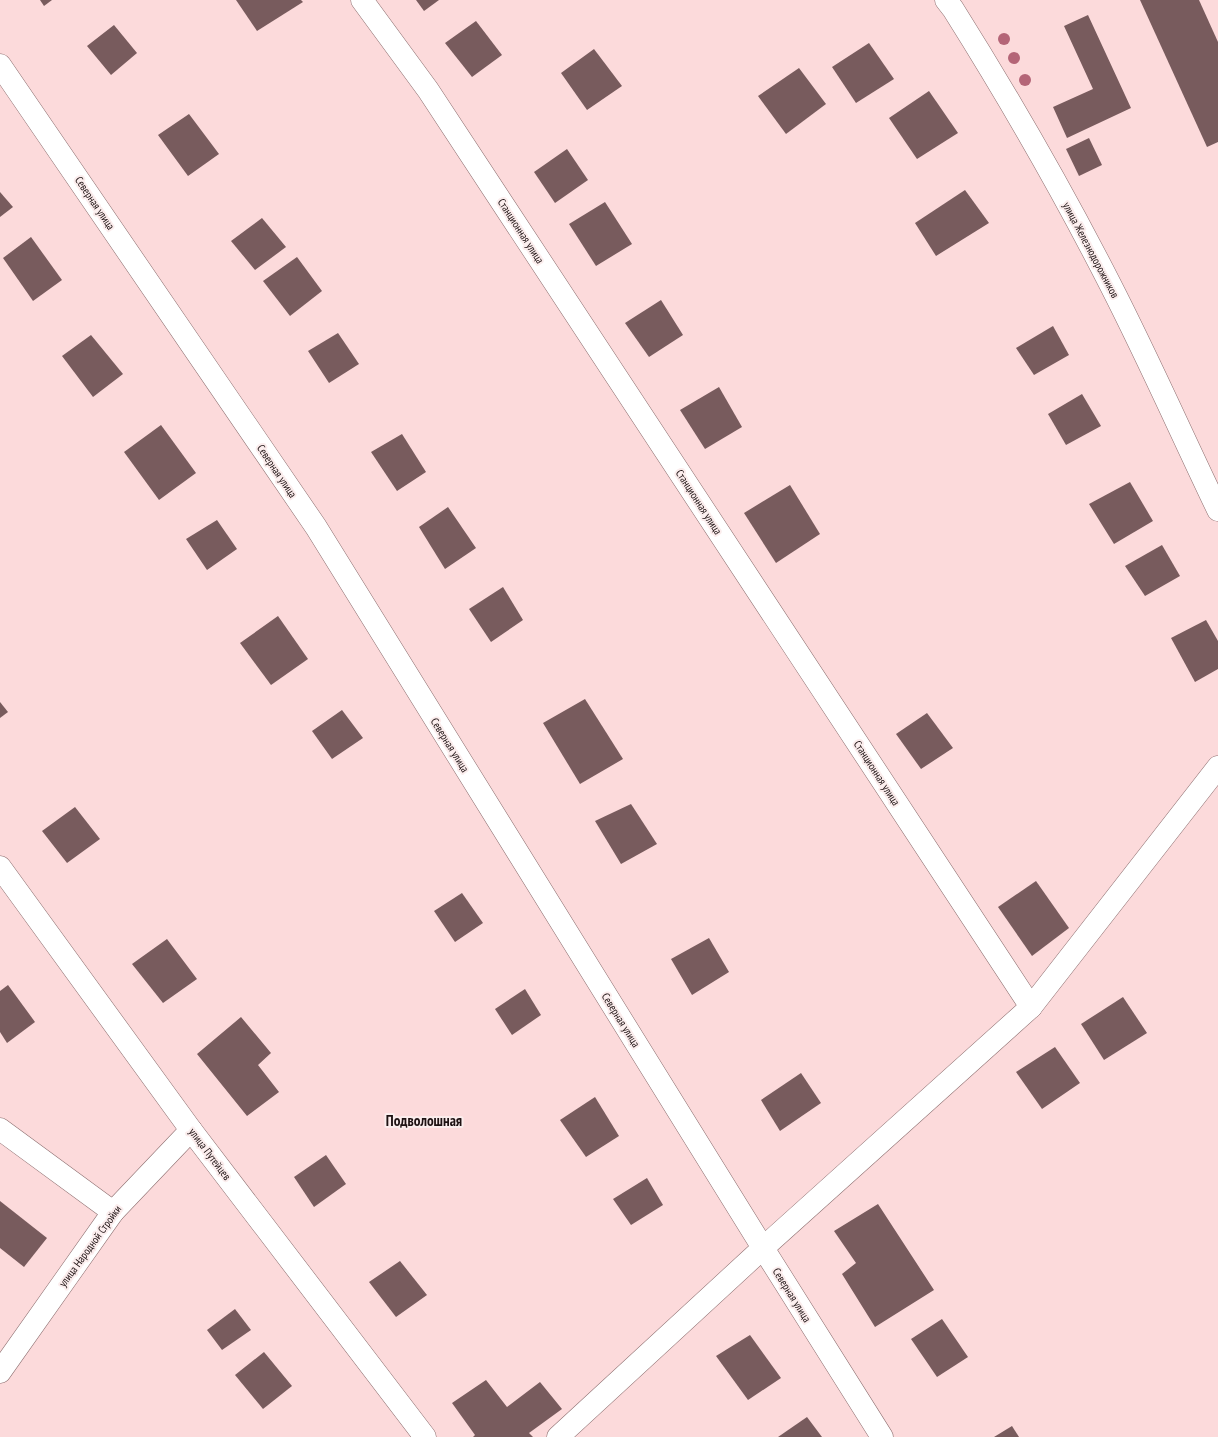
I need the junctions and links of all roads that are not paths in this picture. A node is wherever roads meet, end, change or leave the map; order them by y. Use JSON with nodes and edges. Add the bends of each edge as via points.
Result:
{"nodes":[{"id":1,"x":362,"y":0,"type":"edge"},
{"id":2,"x":946,"y":0,"type":"edge"},
{"id":3,"x":0,"y":65,"type":"edge"},
{"id":4,"x":1218,"y":510,"type":"edge"},
{"id":5,"x":1218,"y":766,"type":"edge"},
{"id":6,"x":0,"y":867,"type":"edge"},
{"id":7,"x":1031,"y":1007,"type":"junction"},
{"id":8,"x":0,"y":1129,"type":"edge"},
{"id":9,"x":191,"y":1130,"type":"junction"},
{"id":10,"x":113,"y":1212,"type":"junction"},
{"id":11,"x":762,"y":1248,"type":"junction"},
{"id":12,"x":0,"y":1372,"type":"edge"},
{"id":13,"x":425,"y":1437,"type":"edge"},
{"id":14,"x":558,"y":1437,"type":"edge"},
{"id":15,"x":882,"y":1437,"type":"edge"}],
"edges":[{"from":1,"to":7,"type":"street","name":"Станционная улица","via":[[428,90]]},
{"from":2,"to":4,"type":"street","name":"улица Железнодорожников","via":[[992,71],[1032,140],[1110,284]]},
{"from":3,"to":11,"type":"street","name":"Северная улица","via":[[316,527]]},
{"from":5,"to":7,"type":"street"},
{"from":6,"to":9,"type":"street","name":"улица Путейцев"},
{"from":7,"to":11,"type":"street"},
{"from":8,"to":10,"type":"street"},
{"from":9,"to":10,"type":"street","name":"улица Народной Стройки"},
{"from":9,"to":13,"type":"street","name":"улица Путейцев"},
{"from":10,"to":12,"type":"street","name":"улица Народной Стройки"},
{"from":11,"to":14,"type":"street"},
{"from":11,"to":15,"type":"street","name":"Северная улица"}]}
